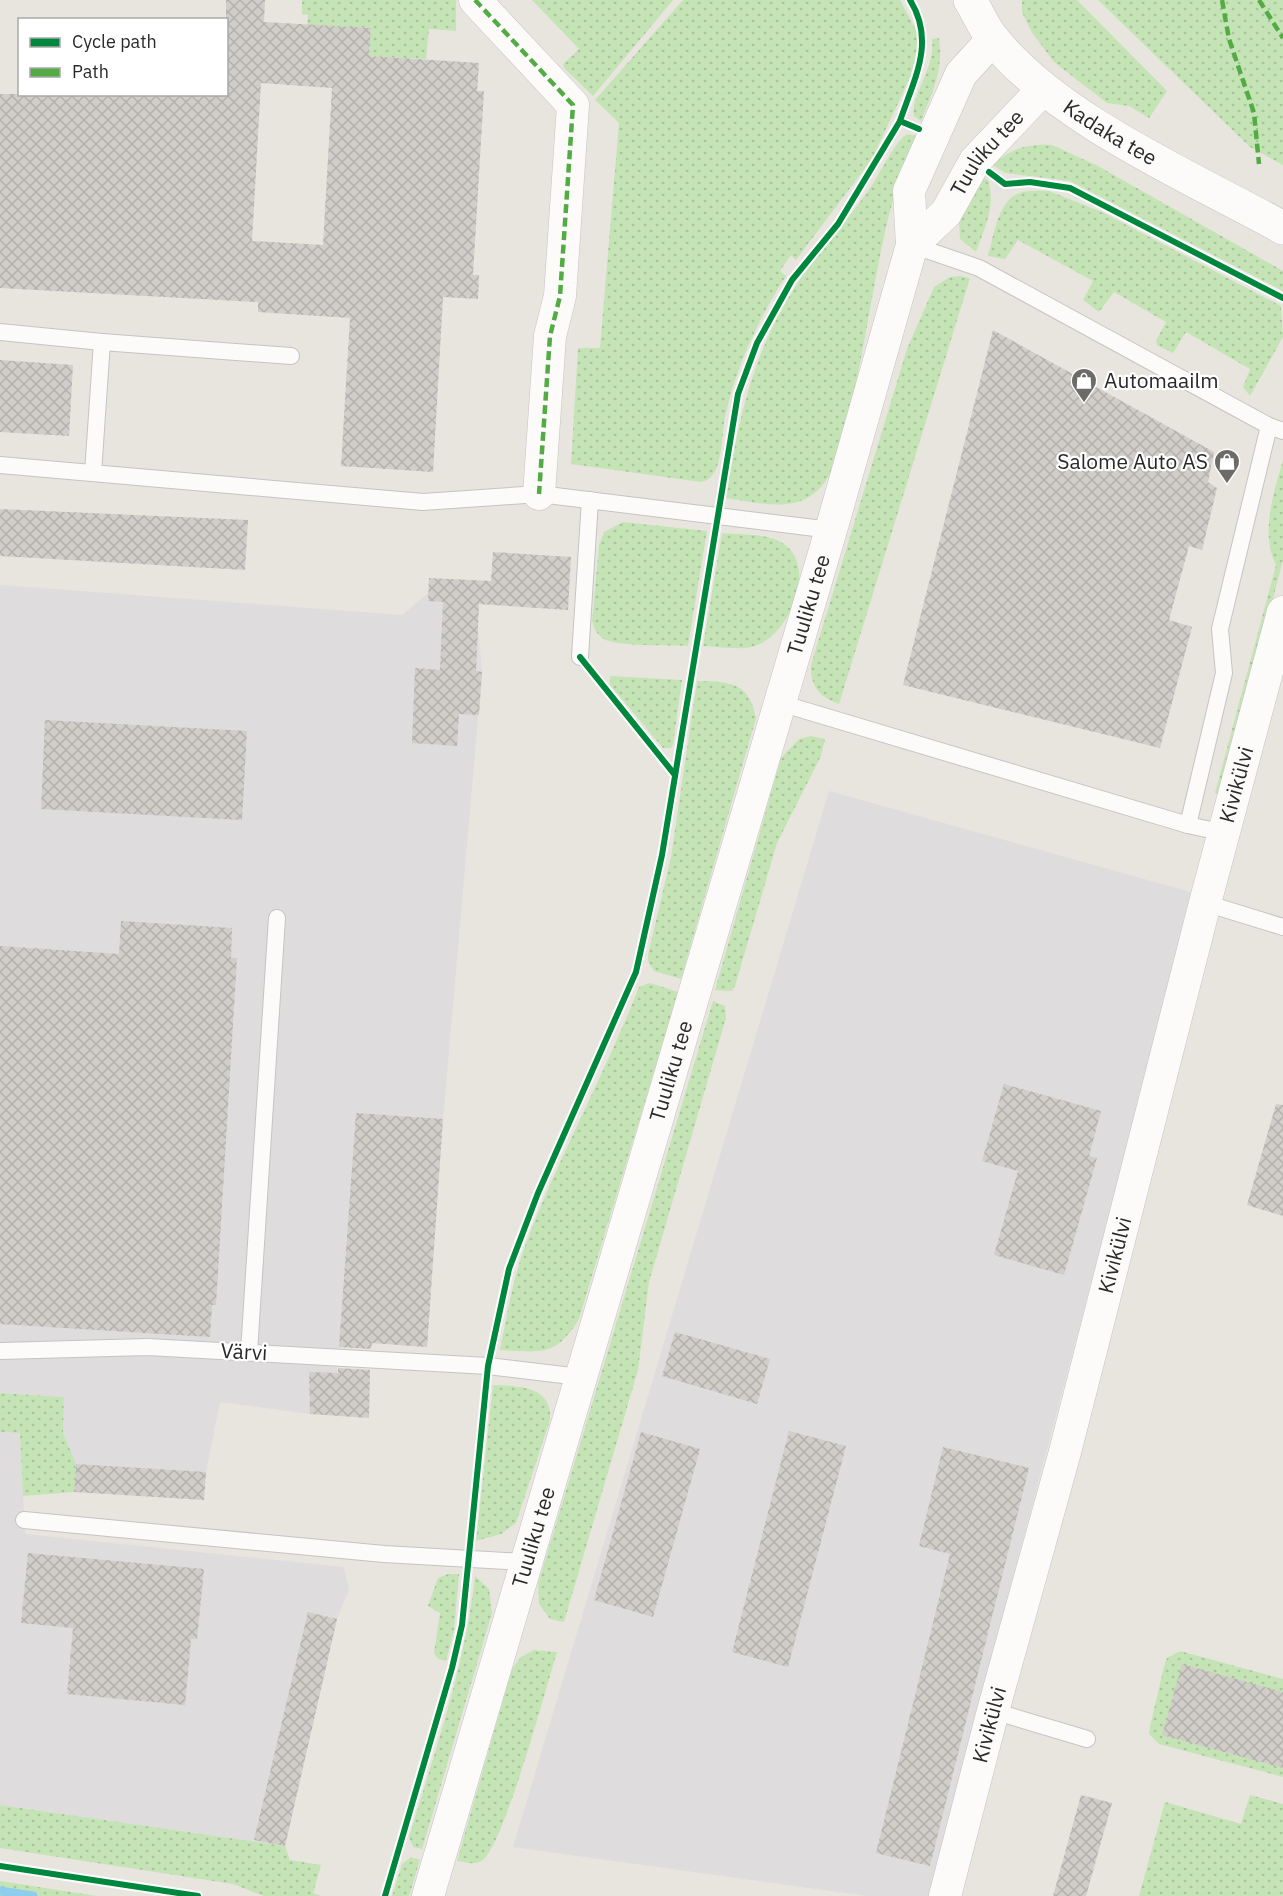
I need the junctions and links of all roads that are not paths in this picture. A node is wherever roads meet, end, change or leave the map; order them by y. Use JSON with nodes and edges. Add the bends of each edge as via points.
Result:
{"nodes":[{"id":1,"x":475,"y":0,"type":"edge"},
{"id":2,"x":970,"y":0,"type":"edge"},
{"id":3,"x":993,"y":39,"type":"junction"},
{"id":4,"x":1043,"y":89,"type":"junction"},
{"id":5,"x":1283,"y":228,"type":"edge"},
{"id":6,"x":912,"y":245,"type":"junction"},
{"id":7,"x":0,"y":332,"type":"edge"},
{"id":8,"x":102,"y":342,"type":"junction"},
{"id":9,"x":291,"y":356,"type":"dead end"},
{"id":10,"x":1276,"y":428,"type":"edge"},
{"id":11,"x":0,"y":465,"type":"edge"},
{"id":12,"x":93,"y":473,"type":"junction"},
{"id":13,"x":538,"y":494,"type":"junction"},
{"id":14,"x":590,"y":500,"type":"junction"},
{"id":15,"x":831,"y":530,"type":"junction"},
{"id":16,"x":1283,"y":612,"type":"edge"},
{"id":17,"x":580,"y":657,"type":"dead end"},
{"id":18,"x":780,"y":703,"type":"junction"},
{"id":19,"x":1188,"y":825,"type":"junction"},
{"id":20,"x":1224,"y":833,"type":"junction"},
{"id":21,"x":1205,"y":903,"type":"junction"},
{"id":22,"x":277,"y":918,"type":"dead end"},
{"id":23,"x":1283,"y":927,"type":"edge"},
{"id":24,"x":0,"y":1351,"type":"edge"},
{"id":25,"x":249,"y":1352,"type":"junction"},
{"id":26,"x":580,"y":1377,"type":"junction"},
{"id":27,"x":24,"y":1520,"type":"dead end"},
{"id":28,"x":525,"y":1562,"type":"junction"},
{"id":29,"x":993,"y":1711,"type":"junction"},
{"id":30,"x":1087,"y":1739,"type":"dead end"},
{"id":31,"x":428,"y":1896,"type":"edge"},
{"id":32,"x":945,"y":1896,"type":"edge"}],
"edges":[{"from":1,"to":13,"type":"street","via":[[573,105],[560,296],[550,336]]},
{"from":2,"to":3,"type":"main road","name":"Kadaka tee"},
{"from":3,"to":4,"type":"main road","name":"Kadaka tee"},
{"from":3,"to":6,"type":"street","name":"Tuuliku tee","via":[[961,74],[909,191]]},
{"from":4,"to":5,"type":"main road","name":"Kadaka tee","via":[[1116,137]]},
{"from":4,"to":6,"type":"street","name":"Tuuliku tee","via":[[975,161],[946,213]]},
{"from":6,"to":10,"type":"lane","via":[[979,268]]},
{"from":6,"to":15,"type":"street","name":"Tuuliku tee"},
{"from":7,"to":8,"type":"lane"},
{"from":8,"to":9,"type":"lane"},
{"from":8,"to":12,"type":"lane"},
{"from":10,"to":19,"type":"lane","via":[[1220,629],[1224,673]]},
{"from":11,"to":12,"type":"lane"},
{"from":12,"to":13,"type":"lane","via":[[423,502]]},
{"from":13,"to":14,"type":"lane"},
{"from":14,"to":15,"type":"lane"},
{"from":14,"to":17,"type":"lane"},
{"from":15,"to":18,"type":"street","name":"Tuuliku tee"},
{"from":16,"to":20,"type":"street","name":"Kivikülvi"},
{"from":18,"to":19,"type":"lane"},
{"from":18,"to":26,"type":"street","name":"Tuuliku tee"},
{"from":19,"to":20,"type":"lane"},
{"from":20,"to":21,"type":"street","name":"Kivikülvi"},
{"from":21,"to":23,"type":"lane"},
{"from":21,"to":29,"type":"street","name":"Kivikülvi","via":[[1068,1440]]},
{"from":22,"to":25,"type":"lane"},
{"from":24,"to":25,"type":"lane","name":"Värvi","via":[[148,1347]]},
{"from":25,"to":26,"type":"lane","name":"Värvi","via":[[488,1366]]},
{"from":26,"to":28,"type":"street","name":"Tuuliku tee"},
{"from":27,"to":28,"type":"lane","via":[[384,1554]]},
{"from":28,"to":31,"type":"street","name":"Tuuliku tee"},
{"from":29,"to":30,"type":"lane"},
{"from":29,"to":32,"type":"street","name":"Kivikülvi"}]}
